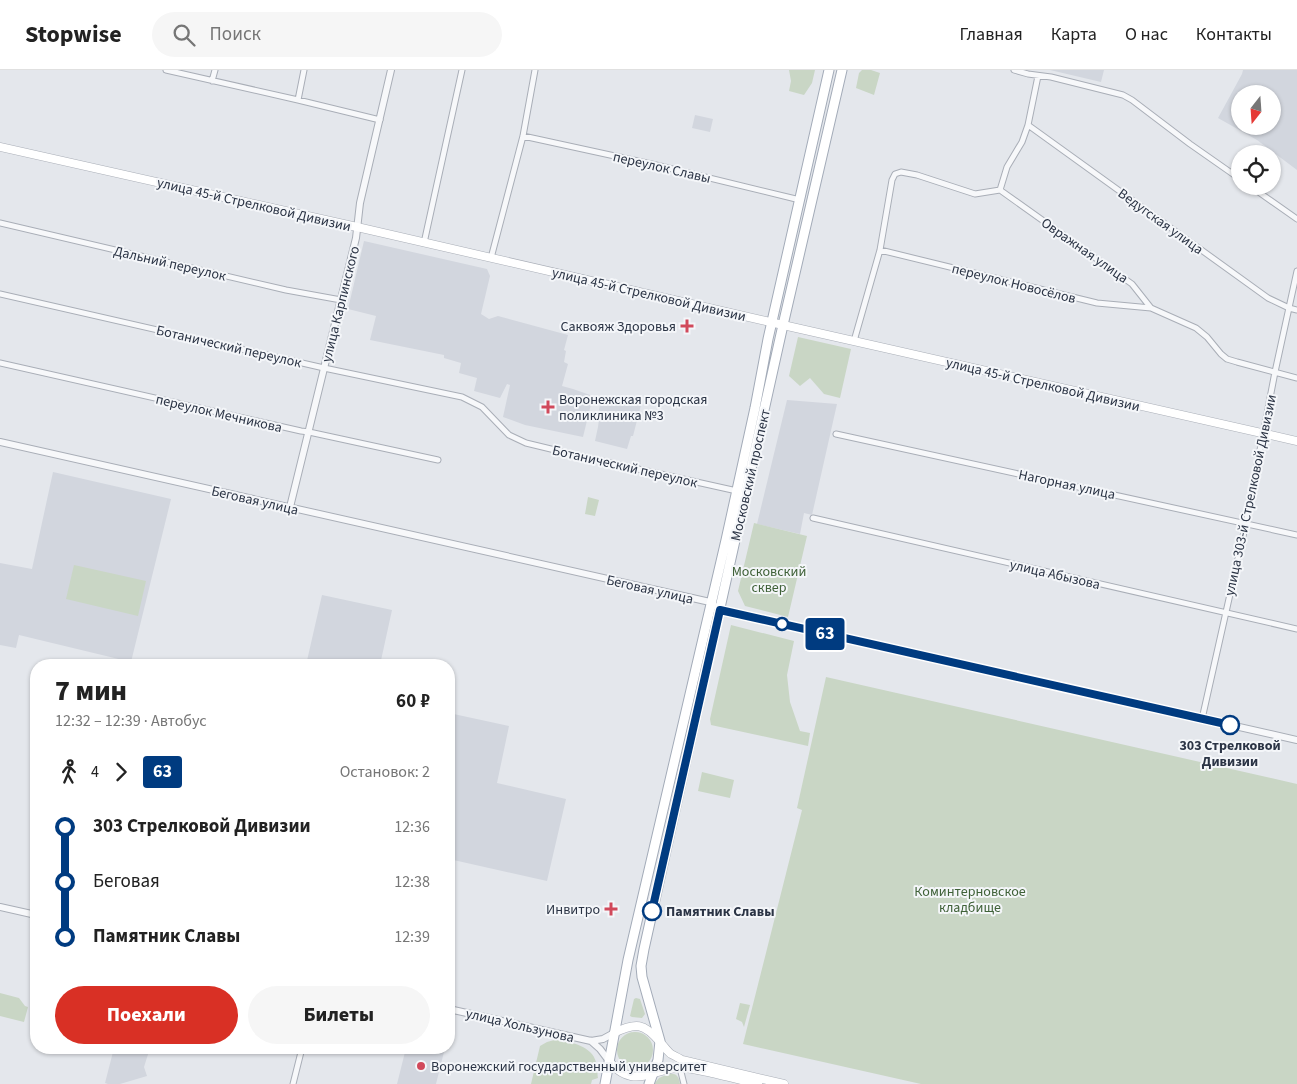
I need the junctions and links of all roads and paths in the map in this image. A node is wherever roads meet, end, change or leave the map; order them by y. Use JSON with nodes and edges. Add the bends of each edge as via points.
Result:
{"nodes":[{"id":1,"x":166,"y":70,"type":"edge"},
{"id":2,"x":215,"y":70,"type":"edge"},
{"id":3,"x":304,"y":70,"type":"edge"},
{"id":4,"x":391,"y":70,"type":"edge"},
{"id":5,"x":462,"y":70,"type":"edge"},
{"id":6,"x":535,"y":70,"type":"edge"},
{"id":7,"x":829,"y":70,"type":"edge"},
{"id":8,"x":842,"y":70,"type":"edge"},
{"id":9,"x":1014,"y":70,"type":"edge"},
{"id":10,"x":1038,"y":76,"type":"junction"},
{"id":11,"x":212,"y":81,"type":"junction"},
{"id":12,"x":298,"y":100,"type":"junction"},
{"id":13,"x":380,"y":120,"type":"junction"},
{"id":14,"x":1028,"y":125,"type":"junction"},
{"id":15,"x":523,"y":136,"type":"junction"},
{"id":16,"x":0,"y":147,"type":"edge"},
{"id":17,"x":1231,"y":173,"type":"edge"},
{"id":18,"x":1000,"y":190,"type":"junction"},
{"id":19,"x":1263,"y":195,"type":"edge"},
{"id":20,"x":800,"y":200,"type":"junction"},
{"id":21,"x":1297,"y":219,"type":"edge"},
{"id":22,"x":0,"y":223,"type":"edge"},
{"id":23,"x":357,"y":227,"type":"junction"},
{"id":24,"x":424,"y":243,"type":"junction"},
{"id":25,"x":880,"y":250,"type":"junction"},
{"id":26,"x":491,"y":258,"type":"junction"},
{"id":27,"x":1297,"y":271,"type":"edge"},
{"id":28,"x":0,"y":294,"type":"edge"},
{"id":29,"x":341,"y":300,"type":"junction"},
{"id":30,"x":1151,"y":308,"type":"junction"},
{"id":31,"x":1289,"y":308,"type":"junction"},
{"id":32,"x":1297,"y":310,"type":"edge"},
{"id":33,"x":772,"y":323,"type":"junction"},
{"id":34,"x":783,"y":325,"type":"junction"},
{"id":35,"x":854,"y":341,"type":"junction"},
{"id":36,"x":0,"y":363,"type":"edge"},
{"id":37,"x":324,"y":368,"type":"junction"},
{"id":38,"x":1275,"y":372,"type":"junction"},
{"id":39,"x":1297,"y":378,"type":"edge"},
{"id":40,"x":309,"y":432,"type":"junction"},
{"id":41,"x":836,"y":434,"type":"dead end"},
{"id":42,"x":1263,"y":434,"type":"junction"},
{"id":43,"x":1297,"y":441,"type":"edge"},
{"id":44,"x":0,"y":442,"type":"edge"},
{"id":45,"x":438,"y":460,"type":"dead end"},
{"id":46,"x":736,"y":490,"type":"junction"},
{"id":47,"x":290,"y":507,"type":"junction"},
{"id":48,"x":813,"y":518,"type":"dead end"},
{"id":49,"x":1246,"y":523,"type":"junction"},
{"id":50,"x":1297,"y":535,"type":"edge"},
{"id":51,"x":710,"y":602,"type":"junction"},
{"id":52,"x":720,"y":610,"type":"junction"},
{"id":53,"x":1226,"y":613,"type":"junction"},
{"id":54,"x":1297,"y":629,"type":"edge"},
{"id":55,"x":1202,"y":719,"type":"junction"},
{"id":56,"x":1297,"y":740,"type":"edge"},
{"id":57,"x":0,"y":907,"type":"edge"},
{"id":58,"x":30,"y":914,"type":"edge"},
{"id":59,"x":455,"y":1010,"type":"edge"},
{"id":60,"x":614,"y":1034,"type":"junction"},
{"id":61,"x":591,"y":1041,"type":"junction"},
{"id":62,"x":660,"y":1041,"type":"junction"},
{"id":63,"x":300,"y":1054,"type":"edge"},
{"id":64,"x":609,"y":1060,"type":"junction"},
{"id":65,"x":680,"y":1068,"type":"junction"},
{"id":66,"x":653,"y":1073,"type":"junction"},
{"id":67,"x":293,"y":1084,"type":"edge"},
{"id":68,"x":605,"y":1084,"type":"edge"},
{"id":69,"x":649,"y":1084,"type":"edge"},
{"id":70,"x":684,"y":1084,"type":"edge"},
{"id":71,"x":758,"y":1084,"type":"edge"},
{"id":72,"x":784,"y":1084,"type":"edge"}],
"edges":[{"from":1,"to":11,"type":"street"},
{"from":2,"to":11,"type":"street"},
{"from":3,"to":12,"type":"street"},
{"from":4,"to":13,"type":"street","name":"улица Карпинского"},
{"from":5,"to":24,"type":"street"},
{"from":6,"to":15,"type":"street"},
{"from":7,"to":20,"type":"main road","name":"Московский проспект"},
{"from":8,"to":34,"type":"main road","name":"Московский проспект"},
{"from":9,"to":10,"type":"street"},
{"from":10,"to":14,"type":"street"},
{"from":10,"to":17,"type":"street","via":[[1123,94]]},
{"from":11,"to":12,"type":"street"},
{"from":12,"to":13,"type":"street"},
{"from":13,"to":23,"type":"street","name":"улица Карпинского"},
{"from":14,"to":18,"type":"street","via":[[1007,167]]},
{"from":14,"to":31,"type":"street","name":"Ведугская улица","via":[[1268,298]]},
{"from":15,"to":20,"type":"street","name":"переулок Славы"},
{"from":15,"to":26,"type":"street"},
{"from":16,"to":23,"type":"main road","name":"улица 45-й Стрелковой Дивизии"},
{"from":18,"to":25,"type":"street","via":[[975,194],[917,175],[896,174],[892,180]]},
{"from":18,"to":30,"type":"street","name":"Овражная улица","via":[[1132,284]]},
{"from":19,"to":21,"type":"street"},
{"from":20,"to":33,"type":"main road","name":"Московский проспект"},
{"from":22,"to":29,"type":"street","name":"Дальний переулок"},
{"from":23,"to":24,"type":"main road","name":"улица 45-й Стрелковой Дивизии"},
{"from":23,"to":29,"type":"street","name":"улица Карпинского"},
{"from":24,"to":26,"type":"main road","name":"улица 45-й Стрелковой Дивизии"},
{"from":25,"to":30,"type":"street","name":"переулок Новосёлов","via":[[1096,303]]},
{"from":25,"to":35,"type":"street"},
{"from":26,"to":33,"type":"main road","name":"улица 45-й Стрелковой Дивизии"},
{"from":27,"to":31,"type":"street","name":"улица 303-й Стрелковой Дивизии"},
{"from":28,"to":37,"type":"street","name":"Ботанический переулок"},
{"from":29,"to":37,"type":"street","name":"улица Карпинского"},
{"from":30,"to":38,"type":"street","name":"Овражная улица","via":[[1196,328],[1227,359]]},
{"from":31,"to":32,"type":"street","name":"Ведугская улица"},
{"from":31,"to":38,"type":"street","name":"улица 303-й Стрелковой Дивизии"},
{"from":33,"to":34,"type":"main road","name":"улица 45-й Стрелковой Дивизии"},
{"from":33,"to":46,"type":"main road","name":"Московский проспект"},
{"from":34,"to":35,"type":"main road","name":"улица 45-й Стрелковой Дивизии"},
{"from":34,"to":52,"type":"main road","name":"Московский проспект"},
{"from":35,"to":42,"type":"main road","name":"улица 45-й Стрелковой Дивизии"},
{"from":36,"to":40,"type":"street","name":"переулок Мечникова"},
{"from":37,"to":40,"type":"street","name":"улица Карпинского"},
{"from":37,"to":46,"type":"street","name":"Ботанический переулок","via":[[462,397],[482,407],[509,435],[526,443]]},
{"from":38,"to":39,"type":"street","name":"Овражная улица"},
{"from":38,"to":42,"type":"street","name":"улица 303-й Стрелковой Дивизии"},
{"from":40,"to":45,"type":"street","name":"переулок Мечникова"},
{"from":40,"to":47,"type":"street","name":"улица Карпинского"},
{"from":41,"to":49,"type":"street","name":"Нагорная улица"},
{"from":42,"to":43,"type":"main road","name":"улица 45-й Стрелковой Дивизии"},
{"from":42,"to":49,"type":"street","name":"улица 303-й Стрелковой Дивизии"},
{"from":44,"to":47,"type":"street","name":"Беговая улица"},
{"from":46,"to":51,"type":"main road","name":"Московский проспект"},
{"from":47,"to":51,"type":"street","name":"Беговая улица"},
{"from":48,"to":53,"type":"street","name":"улица Абызова"},
{"from":49,"to":50,"type":"street","name":"Нагорная улица"},
{"from":49,"to":53,"type":"street","name":"улица 303-й Стрелковой Дивизии"},
{"from":51,"to":52,"type":"street","name":"Беговая улица"},
{"from":51,"to":60,"type":"main road","name":"Московский проспект"},
{"from":52,"to":55,"type":"street","name":"Беговая улица"},
{"from":52,"to":62,"type":"main road","name":"Московский проспект","via":[[641,966]]},
{"from":53,"to":54,"type":"street","name":"улица Абызова"},
{"from":53,"to":55,"type":"street","name":"улица 303-й Стрелковой Дивизии"},
{"from":55,"to":56,"type":"street","name":"Беговая улица"},
{"from":57,"to":58,"type":"street"},
{"from":59,"to":61,"type":"street","name":"улица Хользунова"},
{"from":60,"to":61,"type":"street","name":"улица Хользунова"},
{"from":60,"to":62,"type":"main road","name":"улица Хользунова","via":[[626,1027],[642,1027],[652,1031]]},
{"from":60,"to":64,"type":"main road","name":"Московский проспект"},
{"from":61,"to":64,"type":"street","name":"улица Хользунова"},
{"from":62,"to":66,"type":"main road","name":"Московский проспект"},
{"from":62,"to":72,"type":"main road","name":"улица Хользунова","via":[[670,1053],[682,1060]]},
{"from":63,"to":67,"type":"street"},
{"from":64,"to":66,"type":"main road","name":"улица Хользунова","via":[[624,1074],[643,1076]]},
{"from":64,"to":68,"type":"main road","name":"Московский проспект"},
{"from":65,"to":66,"type":"main road","name":"улица Хользунова"},
{"from":65,"to":70,"type":"street"},
{"from":65,"to":71,"type":"main road","name":"улица Хользунова"},
{"from":66,"to":69,"type":"main road","name":"Московский проспект"}]}
